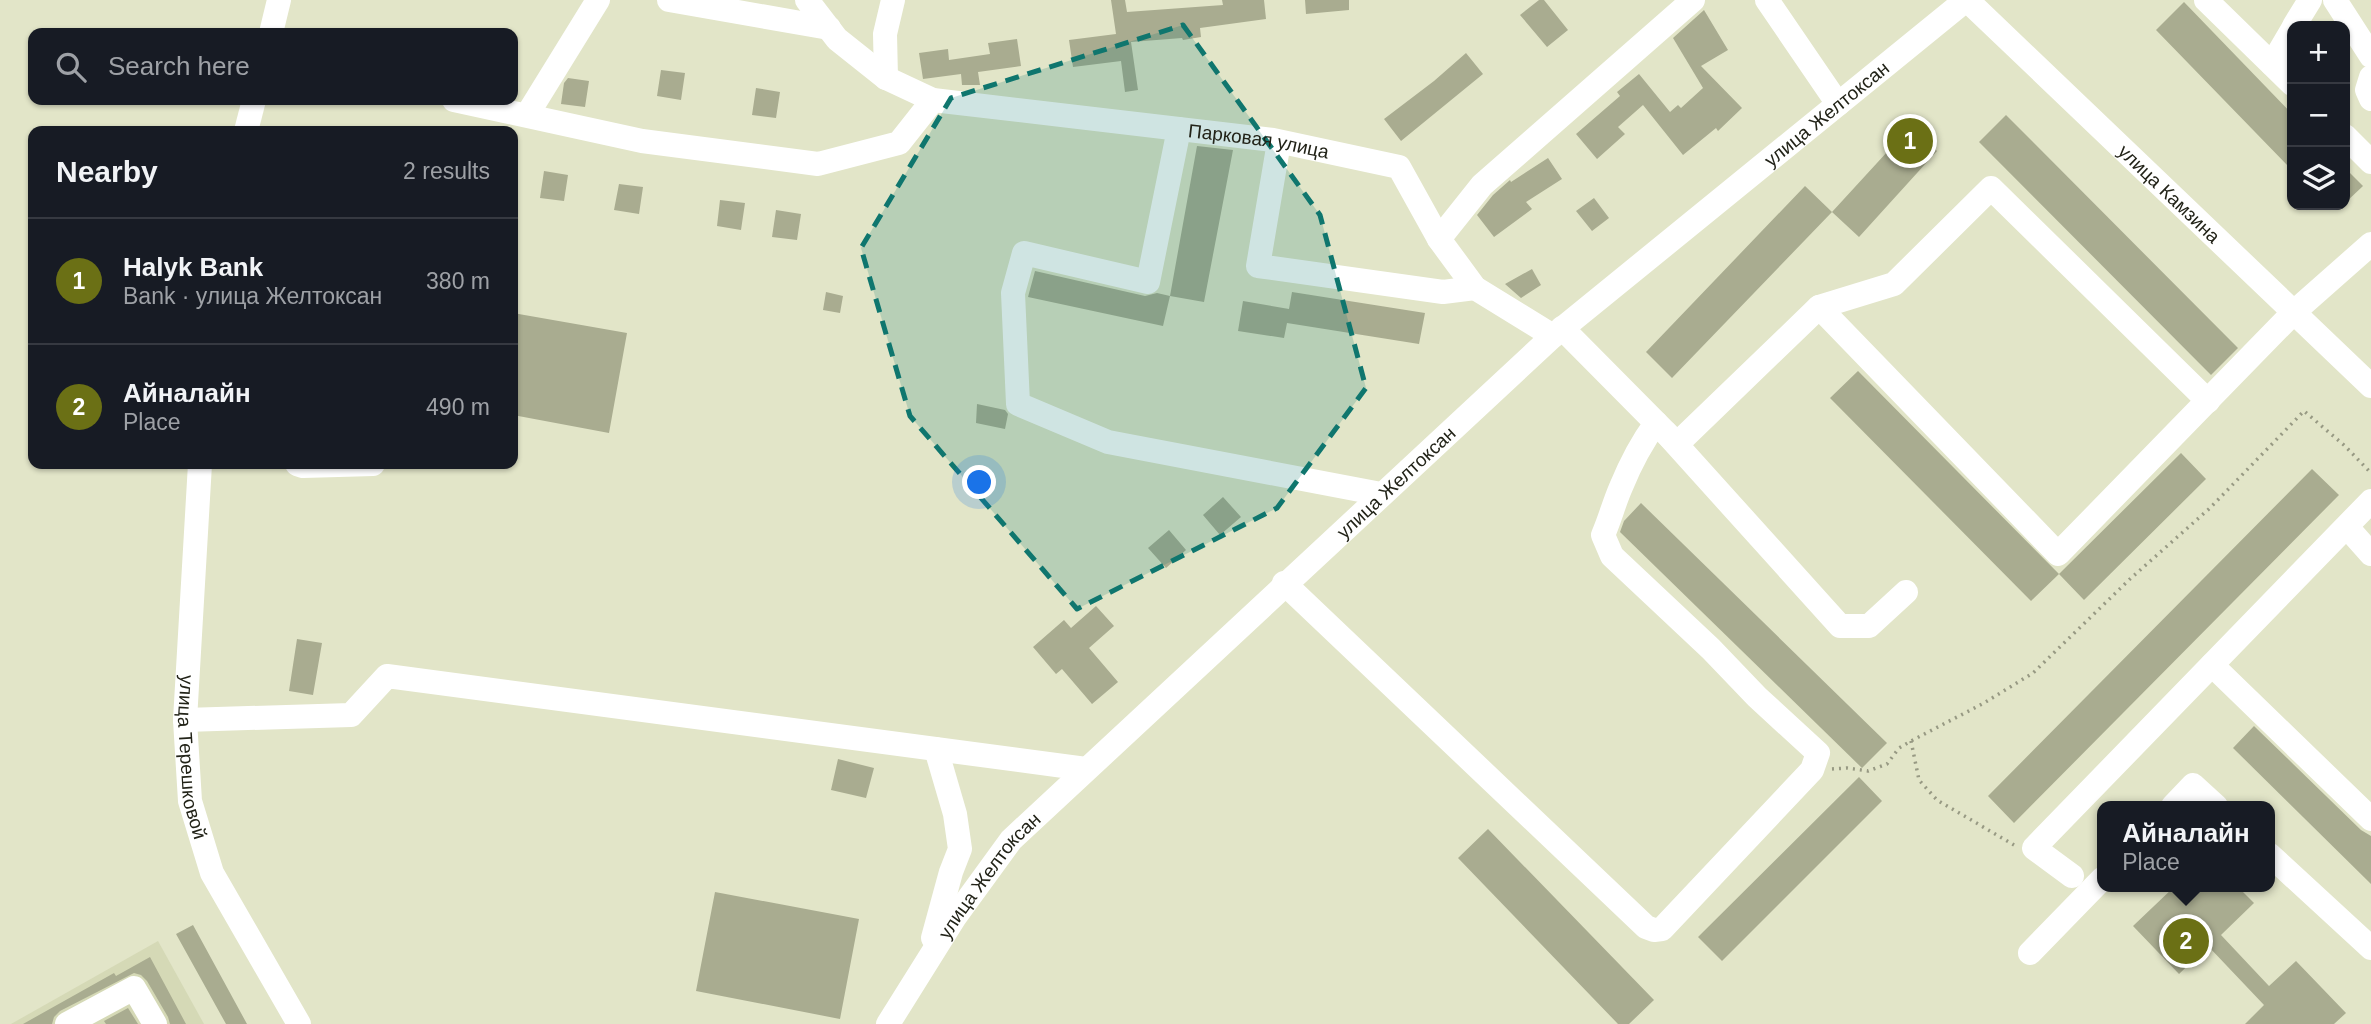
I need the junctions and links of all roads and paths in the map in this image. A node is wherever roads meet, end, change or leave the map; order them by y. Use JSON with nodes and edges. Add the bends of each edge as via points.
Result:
{"nodes":[{"id":1,"x":279,"y":0,"type":"edge"},
{"id":2,"x":598,"y":0,"type":"edge"},
{"id":3,"x":669,"y":0,"type":"edge"},
{"id":4,"x":807,"y":0,"type":"edge"},
{"id":5,"x":893,"y":0,"type":"edge"},
{"id":6,"x":1693,"y":0,"type":"edge"},
{"id":7,"x":1767,"y":0,"type":"edge"},
{"id":8,"x":1967,"y":0,"type":"edge"},
{"id":9,"x":2206,"y":0,"type":"edge"},
{"id":10,"x":2310,"y":0,"type":"edge"},
{"id":11,"x":2335,"y":0,"type":"edge"},
{"id":12,"x":2297,"y":21,"type":"edge"},
{"id":13,"x":272,"y":28,"type":"edge"},
{"id":14,"x":829,"y":28,"type":"junction"},
{"id":15,"x":2287,"y":38,"type":"edge"},
{"id":16,"x":2371,"y":56,"type":"edge"},
{"id":17,"x":2272,"y":64,"type":"junction"},
{"id":18,"x":2371,"y":77,"type":"edge"},
{"id":19,"x":886,"y":78,"type":"junction"},
{"id":20,"x":2291,"y":84,"type":"edge"},
{"id":21,"x":2371,"y":99,"type":"edge"},
{"id":22,"x":933,"y":100,"type":"junction"},
{"id":23,"x":1838,"y":104,"type":"junction"},
{"id":24,"x":253,"y":105,"type":"edge"},
{"id":25,"x":478,"y":105,"type":"edge"},
{"id":26,"x":527,"y":115,"type":"junction"},
{"id":27,"x":247,"y":126,"type":"edge"},
{"id":28,"x":1179,"y":129,"type":"junction"},
{"id":29,"x":2350,"y":141,"type":"edge"},
{"id":30,"x":1279,"y":142,"type":"junction"},
{"id":31,"x":2371,"y":162,"type":"edge"},
{"id":32,"x":1439,"y":239,"type":"junction"},
{"id":33,"x":2371,"y":244,"type":"edge"},
{"id":34,"x":1475,"y":288,"type":"junction"},
{"id":35,"x":1819,"y":307,"type":"junction"},
{"id":36,"x":2294,"y":312,"type":"junction"},
{"id":37,"x":1558,"y":332,"type":"junction"},
{"id":38,"x":2371,"y":386,"type":"edge"},
{"id":39,"x":2208,"y":401,"type":"junction"},
{"id":40,"x":1661,"y":428,"type":"junction"},
{"id":41,"x":200,"y":469,"type":"edge"},
{"id":42,"x":2371,"y":473,"type":"edge"},
{"id":43,"x":1381,"y":494,"type":"junction"},
{"id":44,"x":2371,"y":501,"type":"edge"},
{"id":45,"x":2347,"y":527,"type":"junction"},
{"id":46,"x":2371,"y":554,"type":"edge"},
{"id":47,"x":1284,"y":583,"type":"junction"},
{"id":48,"x":1906,"y":592,"type":"dead end"},
{"id":49,"x":2212,"y":665,"type":"junction"},
{"id":50,"x":185,"y":720,"type":"junction"},
{"id":51,"x":1911,"y":741,"type":"junction"},
{"id":52,"x":936,"y":749,"type":"junction"},
{"id":53,"x":1086,"y":769,"type":"junction"},
{"id":54,"x":1812,"y":769,"type":"junction"},
{"id":55,"x":2178,"y":801,"type":"edge"},
{"id":56,"x":2211,"y":801,"type":"edge"},
{"id":57,"x":2371,"y":819,"type":"edge"},
{"id":58,"x":2034,"y":848,"type":"junction"},
{"id":59,"x":2275,"y":860,"type":"edge"},
{"id":60,"x":2072,"y":876,"type":"dead end"},
{"id":61,"x":2097,"y":884,"type":"edge"},
{"id":62,"x":2371,"y":948,"type":"edge"},
{"id":63,"x":2030,"y":953,"type":"dead end"},
{"id":64,"x":926,"y":962,"type":"junction"},
{"id":65,"x":67,"y":1024,"type":"edge"},
{"id":66,"x":155,"y":1024,"type":"edge"},
{"id":67,"x":299,"y":1024,"type":"edge"},
{"id":68,"x":888,"y":1024,"type":"edge"}],
"edges":[{"from":1,"to":13,"type":"street"},
{"from":2,"to":26,"type":"street"},
{"from":3,"to":14,"type":"street"},
{"from":4,"to":14,"type":"street","name":"Парковая улица"},
{"from":5,"to":19,"type":"street","via":[[885,34]]},
{"from":6,"to":32,"type":"street","via":[[1482,186]]},
{"from":7,"to":23,"type":"street"},
{"from":8,"to":23,"type":"street","name":"улица Желтоксан"},
{"from":8,"to":36,"type":"street","name":"улица Камзина"},
{"from":9,"to":17,"type":"street"},
{"from":10,"to":12,"type":"street"},
{"from":11,"to":16,"type":"street"},
{"from":14,"to":19,"type":"street","name":"Парковая улица"},
{"from":15,"to":17,"type":"street"},
{"from":17,"to":20,"type":"street"},
{"from":18,"to":21,"type":"street","via":[[2367,90]]},
{"from":19,"to":22,"type":"street","name":"Парковая улица"},
{"from":22,"to":26,"type":"street","via":[[899,143],[818,164],[642,141]]},
{"from":22,"to":28,"type":"street","name":"Парковая улица"},
{"from":23,"to":37,"type":"street","name":"улица Желтоксан"},
{"from":24,"to":27,"type":"street"},
{"from":25,"to":26,"type":"street"},
{"from":28,"to":30,"type":"street","name":"Парковая улица"},
{"from":28,"to":43,"type":"street","via":[[1148,282],[1024,253],[1013,293],[1018,404],[1108,442]]},
{"from":29,"to":31,"type":"street"},
{"from":30,"to":32,"type":"street","name":"Парковая улица","via":[[1399,166]]},
{"from":30,"to":34,"type":"street","via":[[1258,266],[1443,292]]},
{"from":32,"to":34,"type":"street","name":"Парковая улица"},
{"from":33,"to":36,"type":"street"},
{"from":34,"to":37,"type":"street","name":"Парковая улица"},
{"from":35,"to":39,"type":"street","via":[[1894,284],[1991,188]]},
{"from":35,"to":39,"type":"street","via":[[2059,554]]},
{"from":35,"to":40,"type":"street","via":[[1677,444]]},
{"from":36,"to":38,"type":"street","name":"улица Камзина"},
{"from":36,"to":39,"type":"street"},
{"from":37,"to":40,"type":"street","name":"Парковая улица"},
{"from":37,"to":43,"type":"street","name":"улица Желтоксан"},
{"from":40,"to":48,"type":"street","name":"Парковая улица","via":[[1840,626],[1869,626]]},
{"from":40,"to":54,"type":"street","via":[[1645,438],[1620,489],[1603,535],[1612,556],[1807,741],[1818,753]]},
{"from":41,"to":50,"type":"street","name":"улица Терешковой"},
{"from":42,"to":51,"type":"path","via":[[2304,411],[2210,508],[2033,673]]},
{"from":43,"to":47,"type":"street","name":"улица Желтоксан"},
{"from":44,"to":45,"type":"street"},
{"from":45,"to":46,"type":"street"},
{"from":45,"to":49,"type":"street"},
{"from":47,"to":53,"type":"street","name":"улица Желтоксан"},
{"from":47,"to":54,"type":"street","via":[[1654,930],[1666,925]]},
{"from":49,"to":57,"type":"street"},
{"from":49,"to":58,"type":"street"},
{"from":50,"to":52,"type":"street","via":[[351,715],[387,676]]},
{"from":50,"to":67,"type":"street","name":"улица Терешковой","via":[[190,802],[212,873]]},
{"from":51,"to":54,"type":"path","via":[[1887,764],[1868,771]]},
{"from":51,"to":58,"type":"path","via":[[1919,780],[1937,800],[2015,846]]},
{"from":52,"to":53,"type":"street"},
{"from":52,"to":64,"type":"street","via":[[960,849]]},
{"from":53,"to":64,"type":"street","name":"улица Желтоксан","via":[[1011,840]]},
{"from":55,"to":56,"type":"street","via":[[2193,785]]},
{"from":58,"to":60,"type":"street"},
{"from":59,"to":62,"type":"street"},
{"from":61,"to":63,"type":"street"},
{"from":64,"to":68,"type":"street","name":"улица Желтоксан"},
{"from":65,"to":66,"type":"street","via":[[134,988]]}]}
